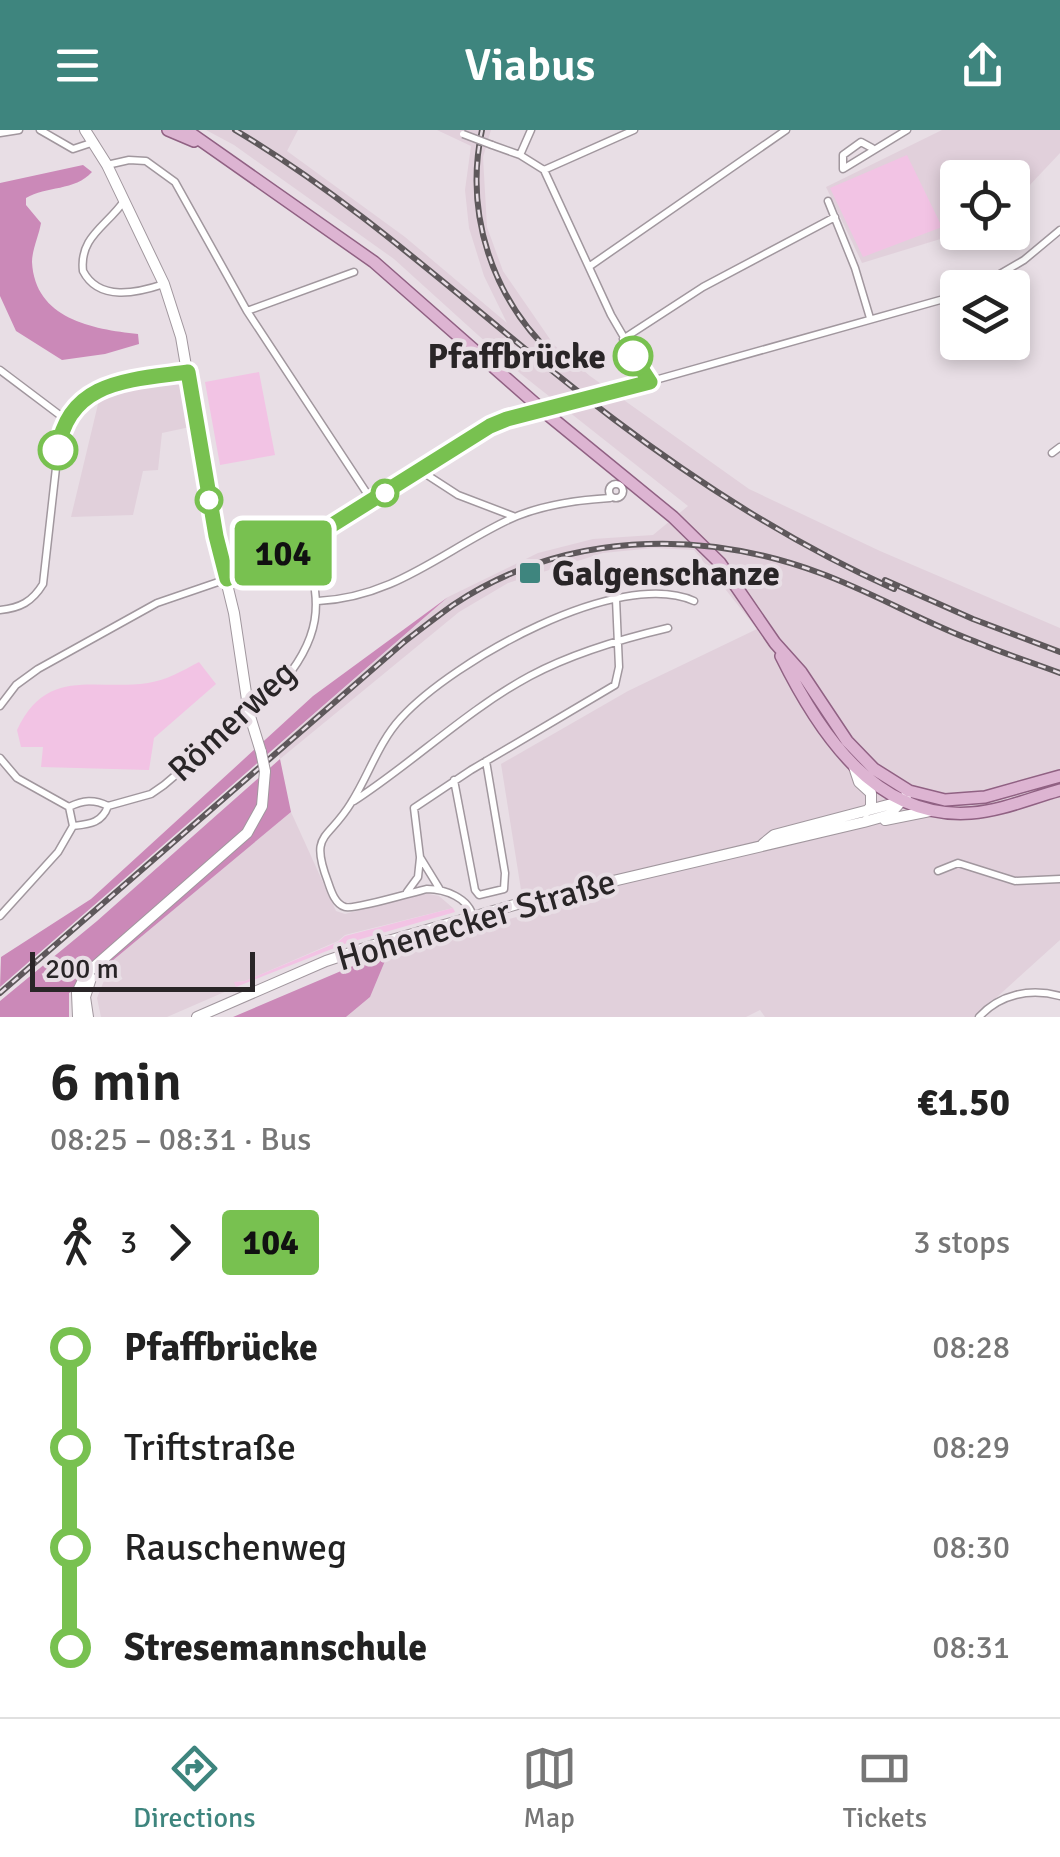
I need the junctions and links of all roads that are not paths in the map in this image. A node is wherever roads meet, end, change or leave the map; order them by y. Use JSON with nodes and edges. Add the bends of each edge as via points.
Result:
{"nodes":[{"id":1,"x":20,"y":130,"type":"edge"},
{"id":2,"x":40,"y":130,"type":"edge"},
{"id":3,"x":168,"y":130,"type":"edge"},
{"id":4,"x":186,"y":130,"type":"edge"},
{"id":5,"x":531,"y":130,"type":"edge"},
{"id":6,"x":634,"y":130,"type":"edge"},
{"id":7,"x":786,"y":130,"type":"edge"},
{"id":8,"x":907,"y":130,"type":"edge"},
{"id":9,"x":459,"y":132,"type":"edge"},
{"id":10,"x":0,"y":133,"type":"edge"},
{"id":11,"x":91,"y":134,"type":"edge"},
{"id":12,"x":872,"y":148,"type":"junction"},
{"id":13,"x":212,"y":149,"type":"junction"},
{"id":14,"x":520,"y":155,"type":"junction"},
{"id":15,"x":107,"y":165,"type":"junction"},
{"id":16,"x":544,"y":170,"type":"junction"},
{"id":17,"x":124,"y":200,"type":"junction"},
{"id":18,"x":828,"y":201,"type":"dead end"},
{"id":19,"x":835,"y":217,"type":"junction"},
{"id":20,"x":1060,"y":230,"type":"edge"},
{"id":21,"x":590,"y":266,"type":"junction"},
{"id":22,"x":1007,"y":270,"type":"edge"},
{"id":23,"x":354,"y":272,"type":"dead end"},
{"id":24,"x":164,"y":284,"type":"junction"},
{"id":25,"x":940,"y":299,"type":"edge"},
{"id":26,"x":247,"y":311,"type":"junction"},
{"id":27,"x":870,"y":318,"type":"junction"},
{"id":28,"x":623,"y":339,"type":"junction"},
{"id":29,"x":0,"y":370,"type":"edge"},
{"id":30,"x":188,"y":372,"type":"junction"},
{"id":31,"x":645,"y":383,"type":"junction"},
{"id":32,"x":65,"y":418,"type":"junction"},
{"id":33,"x":1060,"y":447,"type":"edge"},
{"id":34,"x":1052,"y":453,"type":"dead end"},
{"id":35,"x":421,"y":471,"type":"junction"},
{"id":36,"x":610,"y":498,"type":"dead end"},
{"id":37,"x":372,"y":500,"type":"junction"},
{"id":38,"x":516,"y":516,"type":"junction"},
{"id":39,"x":302,"y":544,"type":"junction"},
{"id":40,"x":227,"y":579,"type":"junction"},
{"id":41,"x":616,"y":600,"type":"junction"},
{"id":42,"x":694,"y":600,"type":"dead end"},
{"id":43,"x":318,"y":601,"type":"junction"},
{"id":44,"x":0,"y":610,"type":"edge"},
{"id":45,"x":668,"y":628,"type":"dead end"},
{"id":46,"x":618,"y":640,"type":"junction"},
{"id":47,"x":775,"y":643,"type":"junction"},
{"id":48,"x":0,"y":706,"type":"edge"},
{"id":49,"x":249,"y":713,"type":"junction"},
{"id":50,"x":0,"y":758,"type":"edge"},
{"id":51,"x":486,"y":761,"type":"junction"},
{"id":52,"x":854,"y":767,"type":"junction"},
{"id":53,"x":1060,"y":776,"type":"edge"},
{"id":54,"x":454,"y":780,"type":"junction"},
{"id":55,"x":1060,"y":790,"type":"edge"},
{"id":56,"x":906,"y":796,"type":"junction"},
{"id":57,"x":353,"y":801,"type":"junction"},
{"id":58,"x":108,"y":806,"type":"junction"},
{"id":59,"x":69,"y":808,"type":"junction"},
{"id":60,"x":930,"y":811,"type":"junction"},
{"id":61,"x":864,"y":818,"type":"junction"},
{"id":62,"x":73,"y":826,"type":"junction"},
{"id":63,"x":420,"y":858,"type":"junction"},
{"id":64,"x":938,"y":871,"type":"dead end"},
{"id":65,"x":1060,"y":879,"type":"edge"},
{"id":66,"x":440,"y":889,"type":"junction"},
{"id":67,"x":406,"y":893,"type":"junction"},
{"id":68,"x":0,"y":916,"type":"edge"},
{"id":69,"x":474,"y":918,"type":"junction"},
{"id":70,"x":1060,"y":996,"type":"edge"},
{"id":71,"x":86,"y":1016,"type":"edge"},
{"id":72,"x":197,"y":1017,"type":"edge"},
{"id":73,"x":978,"y":1017,"type":"edge"}],
"edges":[{"from":1,"to":10,"type":"street"},
{"from":2,"to":11,"type":"street","via":[[73,148]]},
{"from":3,"to":13,"type":"main road"},
{"from":4,"to":13,"type":"main road"},
{"from":5,"to":14,"type":"street"},
{"from":6,"to":16,"type":"street"},
{"from":7,"to":21,"type":"street"},
{"from":8,"to":12,"type":"street"},
{"from":9,"to":14,"type":"street","bridge":true},
{"from":11,"to":15,"type":"street"},
{"from":12,"to":12,"type":"street","via":[[861,142],[842,155],[843,169]]},
{"from":13,"to":47,"type":"main road","via":[[374,262],[672,518],[720,564]]},
{"from":14,"to":16,"type":"street"},
{"from":15,"to":17,"type":"street"},
{"from":15,"to":26,"type":"street","via":[[146,161],[176,182]]},
{"from":16,"to":21,"type":"street"},
{"from":17,"to":24,"type":"street"},
{"from":17,"to":24,"type":"street","via":[[88,240],[83,271],[99,289],[114,292]]},
{"from":18,"to":19,"type":"street"},
{"from":19,"to":27,"type":"street"},
{"from":19,"to":28,"type":"street","via":[[703,286]]},
{"from":20,"to":22,"type":"street"},
{"from":21,"to":28,"type":"street"},
{"from":23,"to":26,"type":"street"},
{"from":24,"to":30,"type":"street"},
{"from":25,"to":27,"type":"street"},
{"from":26,"to":37,"type":"street"},
{"from":27,"to":31,"type":"street"},
{"from":28,"to":31,"type":"street"},
{"from":29,"to":32,"type":"street"},
{"from":30,"to":32,"type":"street","via":[[100,390]]},
{"from":30,"to":40,"type":"street"},
{"from":31,"to":35,"type":"street","bridge":true,"via":[[490,426]]},
{"from":32,"to":44,"type":"street","via":[[43,584],[20,607]]},
{"from":33,"to":34,"type":"street"},
{"from":35,"to":37,"type":"street"},
{"from":35,"to":38,"type":"street","via":[[469,500]]},
{"from":36,"to":38,"type":"street"},
{"from":37,"to":39,"type":"street"},
{"from":38,"to":43,"type":"street","via":[[394,584],[350,599]]},
{"from":39,"to":40,"type":"street"},
{"from":39,"to":43,"type":"street","name":"Römerweg"},
{"from":40,"to":48,"type":"street","via":[[157,603],[38,668]]},
{"from":40,"to":49,"type":"street"},
{"from":41,"to":42,"type":"street","via":[[654,591]]},
{"from":41,"to":46,"type":"street"},
{"from":41,"to":57,"type":"street","via":[[526,631],[440,682],[386,736]]},
{"from":43,"to":49,"type":"street","name":"Römerweg","via":[[304,653]]},
{"from":45,"to":46,"type":"street"},
{"from":46,"to":51,"type":"street","via":[[615,686]]},
{"from":46,"to":57,"type":"street","via":[[530,676]]},
{"from":47,"to":52,"type":"main road","via":[[824,731]]},
{"from":47,"to":56,"type":"main road","via":[[860,756]]},
{"from":49,"to":58,"type":"street","name":"Römerweg","via":[[151,794]]},
{"from":49,"to":71,"type":"street","bridge":true,"via":[[265,771],[262,806],[247,833],[81,982],[77,993]]},
{"from":50,"to":59,"type":"street","via":[[17,778]]},
{"from":51,"to":54,"type":"street"},
{"from":51,"to":54,"type":"street","via":[[505,873],[499,893],[475,890]]},
{"from":52,"to":56,"type":"main road"},
{"from":52,"to":61,"type":"street","via":[[871,794]]},
{"from":53,"to":56,"type":"main road","via":[[985,798]]},
{"from":54,"to":63,"type":"street","via":[[414,808]]},
{"from":55,"to":60,"type":"main road","via":[[983,812]]},
{"from":56,"to":60,"type":"main road"},
{"from":56,"to":61,"type":"street","name":"Hohenecker Straße","via":[[889,815]]},
{"from":57,"to":67,"type":"street","via":[[319,850],[337,902],[351,907]]},
{"from":58,"to":59,"type":"street","via":[[97,800]]},
{"from":58,"to":62,"type":"street","via":[[104,818]]},
{"from":59,"to":62,"type":"street"},
{"from":60,"to":61,"type":"street","name":"Hohenecker Straße"},
{"from":61,"to":69,"type":"street","name":"Hohenecker Straße"},
{"from":62,"to":68,"type":"street"},
{"from":63,"to":66,"type":"street"},
{"from":63,"to":67,"type":"street","via":[[418,877]]},
{"from":64,"to":65,"type":"street","via":[[963,863],[1015,880]]},
{"from":66,"to":67,"type":"street"},
{"from":66,"to":69,"type":"street","via":[[466,902]]},
{"from":69,"to":72,"type":"street","name":"Hohenecker Straße","via":[[348,953]]},
{"from":70,"to":73,"type":"street","via":[[1008,997]]}]}
